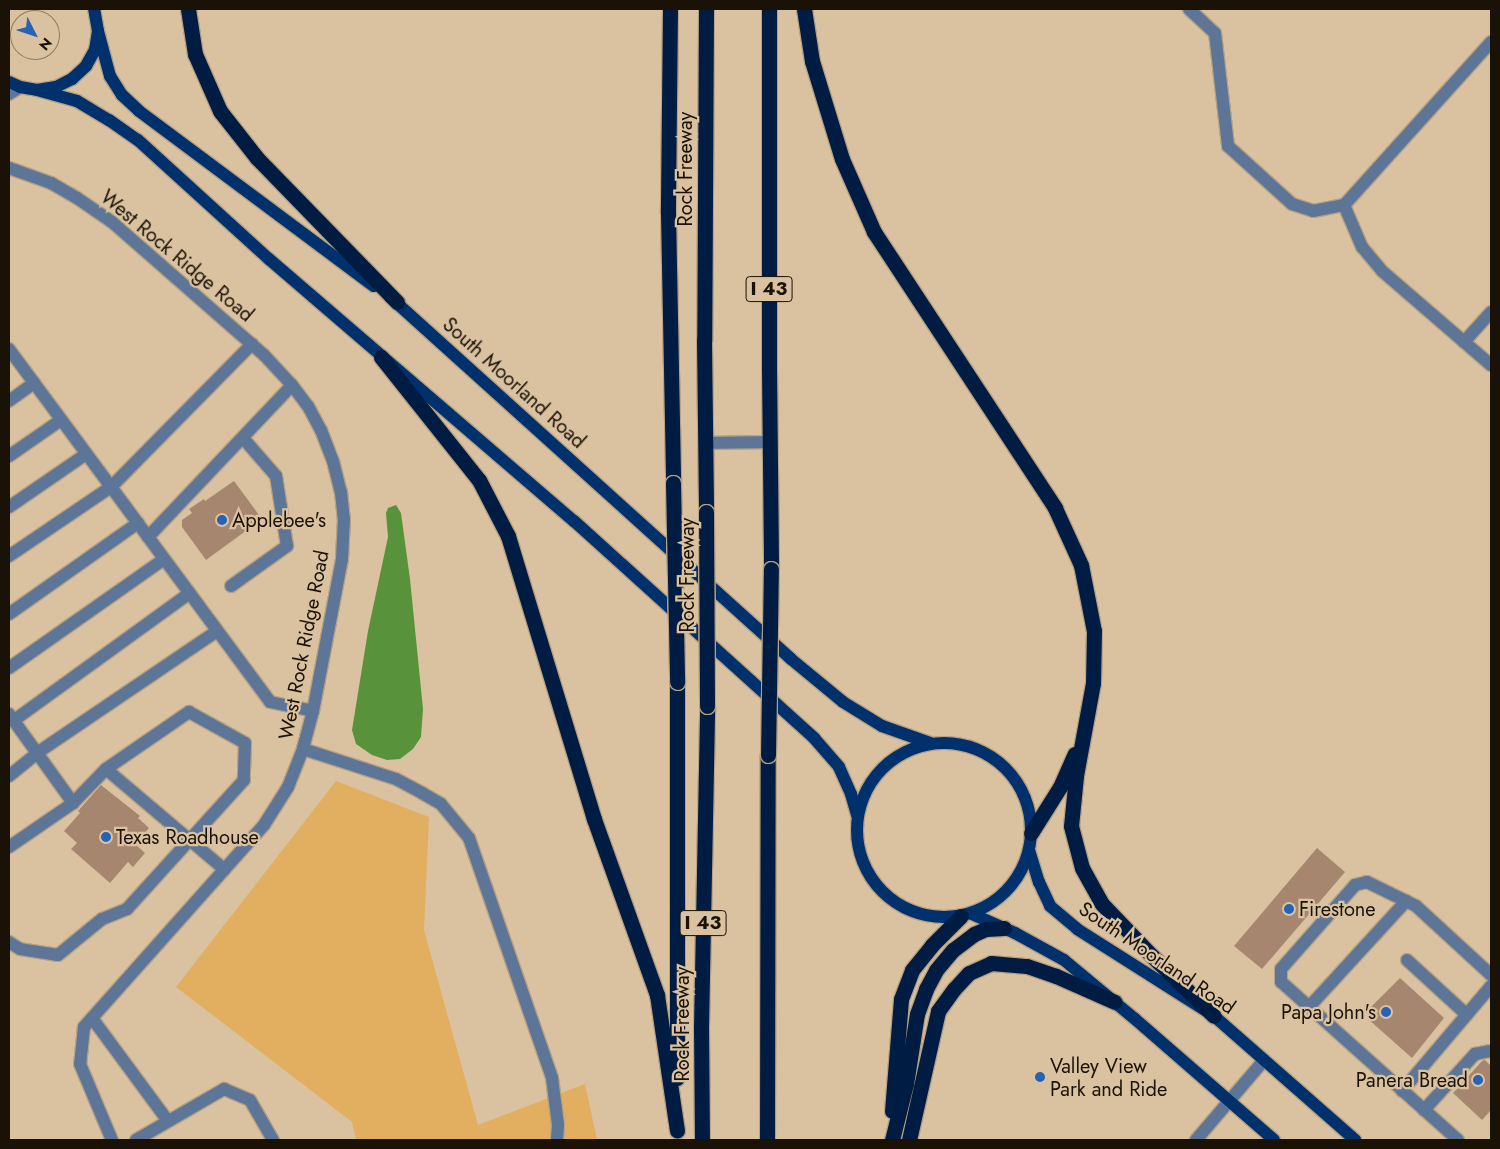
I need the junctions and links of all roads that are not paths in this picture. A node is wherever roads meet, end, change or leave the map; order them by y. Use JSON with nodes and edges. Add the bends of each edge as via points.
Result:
{"nodes":[{"id":1,"x":94,"y":9,"type":"edge"},
{"id":2,"x":188,"y":9,"type":"edge"},
{"id":3,"x":670,"y":9,"type":"edge"},
{"id":4,"x":706,"y":9,"type":"edge"},
{"id":5,"x":769,"y":9,"type":"edge"},
{"id":6,"x":804,"y":9,"type":"edge"},
{"id":7,"x":1189,"y":9,"type":"edge"},
{"id":8,"x":98,"y":31,"type":"junction"},
{"id":9,"x":1491,"y":42,"type":"edge"},
{"id":10,"x":12,"y":87,"type":"edge"},
{"id":11,"x":38,"y":90,"type":"junction"},
{"id":12,"x":9,"y":168,"type":"edge"},
{"id":13,"x":1344,"y":205,"type":"junction"},
{"id":14,"x":397,"y":302,"type":"junction"},
{"id":15,"x":1491,"y":312,"type":"edge"},
{"id":16,"x":1464,"y":342,"type":"junction"},
{"id":17,"x":252,"y":344,"type":"junction"},
{"id":18,"x":9,"y":349,"type":"edge"},
{"id":19,"x":381,"y":357,"type":"junction"},
{"id":20,"x":1491,"y":365,"type":"edge"},
{"id":21,"x":34,"y":384,"type":"junction"},
{"id":22,"x":292,"y":385,"type":"junction"},
{"id":23,"x":9,"y":401,"type":"edge"},
{"id":24,"x":61,"y":420,"type":"junction"},
{"id":25,"x":243,"y":438,"type":"junction"},
{"id":26,"x":769,"y":442,"type":"junction"},
{"id":27,"x":705,"y":443,"type":"junction"},
{"id":28,"x":86,"y":454,"type":"junction"},
{"id":29,"x":9,"y":456,"type":"edge"},
{"id":30,"x":111,"y":487,"type":"junction"},
{"id":31,"x":9,"y":507,"type":"edge"},
{"id":32,"x":138,"y":524,"type":"junction"},
{"id":33,"x":148,"y":537,"type":"junction"},
{"id":34,"x":9,"y":556,"type":"edge"},
{"id":35,"x":164,"y":559,"type":"junction"},
{"id":36,"x":231,"y":586,"type":"dead end"},
{"id":37,"x":190,"y":594,"type":"junction"},
{"id":38,"x":9,"y":614,"type":"edge"},
{"id":39,"x":218,"y":631,"type":"junction"},
{"id":40,"x":9,"y":668,"type":"edge"},
{"id":41,"x":313,"y":711,"type":"junction"},
{"id":42,"x":11,"y":718,"type":"edge"},
{"id":43,"x":1086,"y":727,"type":"junction"},
{"id":44,"x":930,"y":743,"type":"junction"},
{"id":45,"x":303,"y":749,"type":"junction"},
{"id":46,"x":36,"y":753,"type":"junction"},
{"id":47,"x":106,"y":769,"type":"junction"},
{"id":48,"x":9,"y":776,"type":"edge"},
{"id":49,"x":73,"y":803,"type":"junction"},
{"id":50,"x":857,"y":815,"type":"junction"},
{"id":51,"x":1032,"y":833,"type":"junction"},
{"id":52,"x":190,"y":840,"type":"junction"},
{"id":53,"x":9,"y":847,"type":"edge"},
{"id":54,"x":1029,"y":850,"type":"junction"},
{"id":55,"x":224,"y":869,"type":"junction"},
{"id":56,"x":1406,"y":901,"type":"junction"},
{"id":57,"x":967,"y":915,"type":"junction"},
{"id":58,"x":1004,"y":928,"type":"junction"},
{"id":59,"x":9,"y":942,"type":"edge"},
{"id":60,"x":1407,"y":960,"type":"dead end"},
{"id":61,"x":1491,"y":975,"type":"edge"},
{"id":62,"x":1491,"y":986,"type":"edge"},
{"id":63,"x":1115,"y":1002,"type":"junction"},
{"id":64,"x":1309,"y":1007,"type":"junction"},
{"id":65,"x":1467,"y":1015,"type":"junction"},
{"id":66,"x":1214,"y":1016,"type":"junction"},
{"id":67,"x":88,"y":1022,"type":"junction"},
{"id":68,"x":1491,"y":1051,"type":"edge"},
{"id":69,"x":1264,"y":1060,"type":"junction"},
{"id":70,"x":1402,"y":1091,"type":"junction"},
{"id":71,"x":1229,"y":1102,"type":"junction"},
{"id":72,"x":1424,"y":1110,"type":"junction"},
{"id":73,"x":168,"y":1121,"type":"junction"},
{"id":74,"x":677,"y":1136,"type":"edge"},
{"id":75,"x":112,"y":1140,"type":"edge"},
{"id":76,"x":136,"y":1140,"type":"edge"},
{"id":77,"x":273,"y":1140,"type":"edge"},
{"id":78,"x":557,"y":1140,"type":"edge"},
{"id":79,"x":702,"y":1140,"type":"edge"},
{"id":80,"x":767,"y":1140,"type":"edge"},
{"id":81,"x":891,"y":1140,"type":"edge"},
{"id":82,"x":910,"y":1140,"type":"edge"},
{"id":83,"x":1196,"y":1140,"type":"edge"},
{"id":84,"x":1274,"y":1140,"type":"edge"},
{"id":85,"x":1355,"y":1140,"type":"edge"},
{"id":86,"x":1458,"y":1140,"type":"edge"}],
"edges":[{"from":1,"to":8,"type":"main road","name":"South Moorland Road"},
{"from":2,"to":14,"type":"highway","via":[[195,54],[220,111],[257,158]]},
{"from":3,"to":74,"type":"highway","bridge":true,"via":[[668,213],[677,682]]},
{"from":4,"to":27,"type":"highway","name":"Rock Freeway","number":"I 43"},
{"from":5,"to":26,"type":"highway","number":"I 43"},
{"from":6,"to":43,"type":"highway","via":[[812,61],[842,159],[874,232],[1055,508],[1081,565],[1094,631],[1093,683]]},
{"from":7,"to":13,"type":"street","via":[[1214,33],[1228,146],[1292,204],[1313,211]]},
{"from":8,"to":11,"type":"main road","via":[[95,50],[86,66],[72,79],[56,87]]},
{"from":8,"to":14,"type":"main road","name":"South Moorland Road","via":[[110,76],[122,95],[139,111]]},
{"from":9,"to":13,"type":"street"},
{"from":10,"to":11,"type":"main road"},
{"from":11,"to":19,"type":"main road","via":[[77,101],[138,140]]},
{"from":12,"to":17,"type":"street","name":"West Rock Ridge Road","via":[[78,198],[112,222]]},
{"from":13,"to":16,"type":"street","via":[[1362,247],[1382,271]]},
{"from":14,"to":44,"type":"main road","name":"South Moorland Road","via":[[762,633],[843,702],[882,726]]},
{"from":15,"to":16,"type":"street"},
{"from":16,"to":20,"type":"street"},
{"from":17,"to":22,"type":"street","name":"West Rock Ridge Road"},
{"from":17,"to":30,"type":"street"},
{"from":18,"to":21,"type":"street"},
{"from":19,"to":50,"type":"main road","via":[[574,522],[814,738],[839,767]]},
{"from":19,"to":74,"type":"highway","via":[[479,480],[508,536],[594,819],[657,995]]},
{"from":21,"to":23,"type":"street"},
{"from":21,"to":24,"type":"street"},
{"from":22,"to":25,"type":"street"},
{"from":22,"to":41,"type":"street","name":"West Rock Ridge Road","via":[[322,430],[334,460],[344,519],[342,559]]},
{"from":24,"to":28,"type":"street"},
{"from":24,"to":29,"type":"street"},
{"from":25,"to":33,"type":"street"},
{"from":25,"to":36,"type":"street","via":[[276,476],[287,546]]},
{"from":26,"to":27,"type":"street"},
{"from":26,"to":80,"type":"highway","number":"I 43","bridge":true},
{"from":27,"to":79,"type":"highway","name":"Rock Freeway","number":"I 43","bridge":true,"via":[[707,706]]},
{"from":28,"to":30,"type":"street"},
{"from":28,"to":31,"type":"street"},
{"from":30,"to":32,"type":"street"},
{"from":30,"to":34,"type":"street"},
{"from":32,"to":33,"type":"street"},
{"from":32,"to":38,"type":"street"},
{"from":33,"to":35,"type":"street"},
{"from":35,"to":37,"type":"street"},
{"from":35,"to":40,"type":"street"},
{"from":37,"to":39,"type":"street"},
{"from":37,"to":42,"type":"street"},
{"from":39,"to":41,"type":"street","via":[[270,702]]},
{"from":39,"to":46,"type":"street"},
{"from":41,"to":45,"type":"street","name":"West Rock Ridge Road"},
{"from":42,"to":46,"type":"street"},
{"from":43,"to":51,"type":"highway","via":[[1060,787]]},
{"from":43,"to":66,"type":"highway","via":[[1076,776],[1071,826],[1082,868],[1102,904]]},
{"from":44,"to":50,"type":"main road","via":[[904,752],[882,768],[866,789]]},
{"from":44,"to":51,"type":"main road","via":[[956,743],[980,750],[1002,764],[1018,784],[1029,807]]},
{"from":45,"to":55,"type":"street","name":"West Rock Ridge Road","via":[[278,804],[264,825]]},
{"from":45,"to":78,"type":"street","via":[[396,779],[440,804],[469,838],[552,1078]]},
{"from":46,"to":48,"type":"street"},
{"from":46,"to":49,"type":"street"},
{"from":47,"to":49,"type":"street"},
{"from":47,"to":52,"type":"street"},
{"from":47,"to":52,"type":"street","via":[[189,712],[245,743],[244,780]]},
{"from":49,"to":53,"type":"street"},
{"from":50,"to":57,"type":"main road","via":[[857,844],[865,871],[882,894],[906,910],[933,918]]},
{"from":51,"to":54,"type":"main road"},
{"from":52,"to":55,"type":"street"},
{"from":52,"to":59,"type":"street","via":[[128,909],[102,919],[58,955],[20,949]]},
{"from":54,"to":57,"type":"main road","via":[[1018,877],[998,899]]},
{"from":54,"to":66,"type":"main road","name":"South Moorland Road","via":[[1050,906],[1077,929]]},
{"from":55,"to":67,"type":"street","name":"West Rock Ridge Road"},
{"from":56,"to":61,"type":"street","via":[[1416,906]]},
{"from":56,"to":64,"type":"street"},
{"from":56,"to":64,"type":"street","via":[[1367,882],[1355,885],[1281,969],[1281,982]]},
{"from":57,"to":58,"type":"main road"},
{"from":57,"to":81,"type":"highway","via":[[937,940],[912,970],[901,999]]},
{"from":58,"to":63,"type":"main road","via":[[1064,960]]},
{"from":58,"to":81,"type":"highway","via":[[986,929],[974,934],[953,950],[936,970],[917,1014],[906,1084]]},
{"from":60,"to":65,"type":"street"},
{"from":62,"to":65,"type":"street"},
{"from":63,"to":71,"type":"main road"},
{"from":63,"to":82,"type":"highway","via":[[1027,966],[991,963],[969,973],[938,1011]]},
{"from":64,"to":70,"type":"street"},
{"from":65,"to":70,"type":"street"},
{"from":66,"to":69,"type":"main road","name":"South Moorland Road"},
{"from":67,"to":73,"type":"street"},
{"from":67,"to":75,"type":"street","via":[[80,1064]]},
{"from":68,"to":72,"type":"street","via":[[1475,1054]]},
{"from":69,"to":71,"type":"street"},
{"from":69,"to":85,"type":"main road","name":"South Moorland Road"},
{"from":70,"to":72,"type":"street"},
{"from":71,"to":83,"type":"street"},
{"from":71,"to":84,"type":"main road"},
{"from":72,"to":86,"type":"street"},
{"from":73,"to":76,"type":"street"},
{"from":73,"to":77,"type":"street","via":[[224,1089],[250,1100]]}]}
